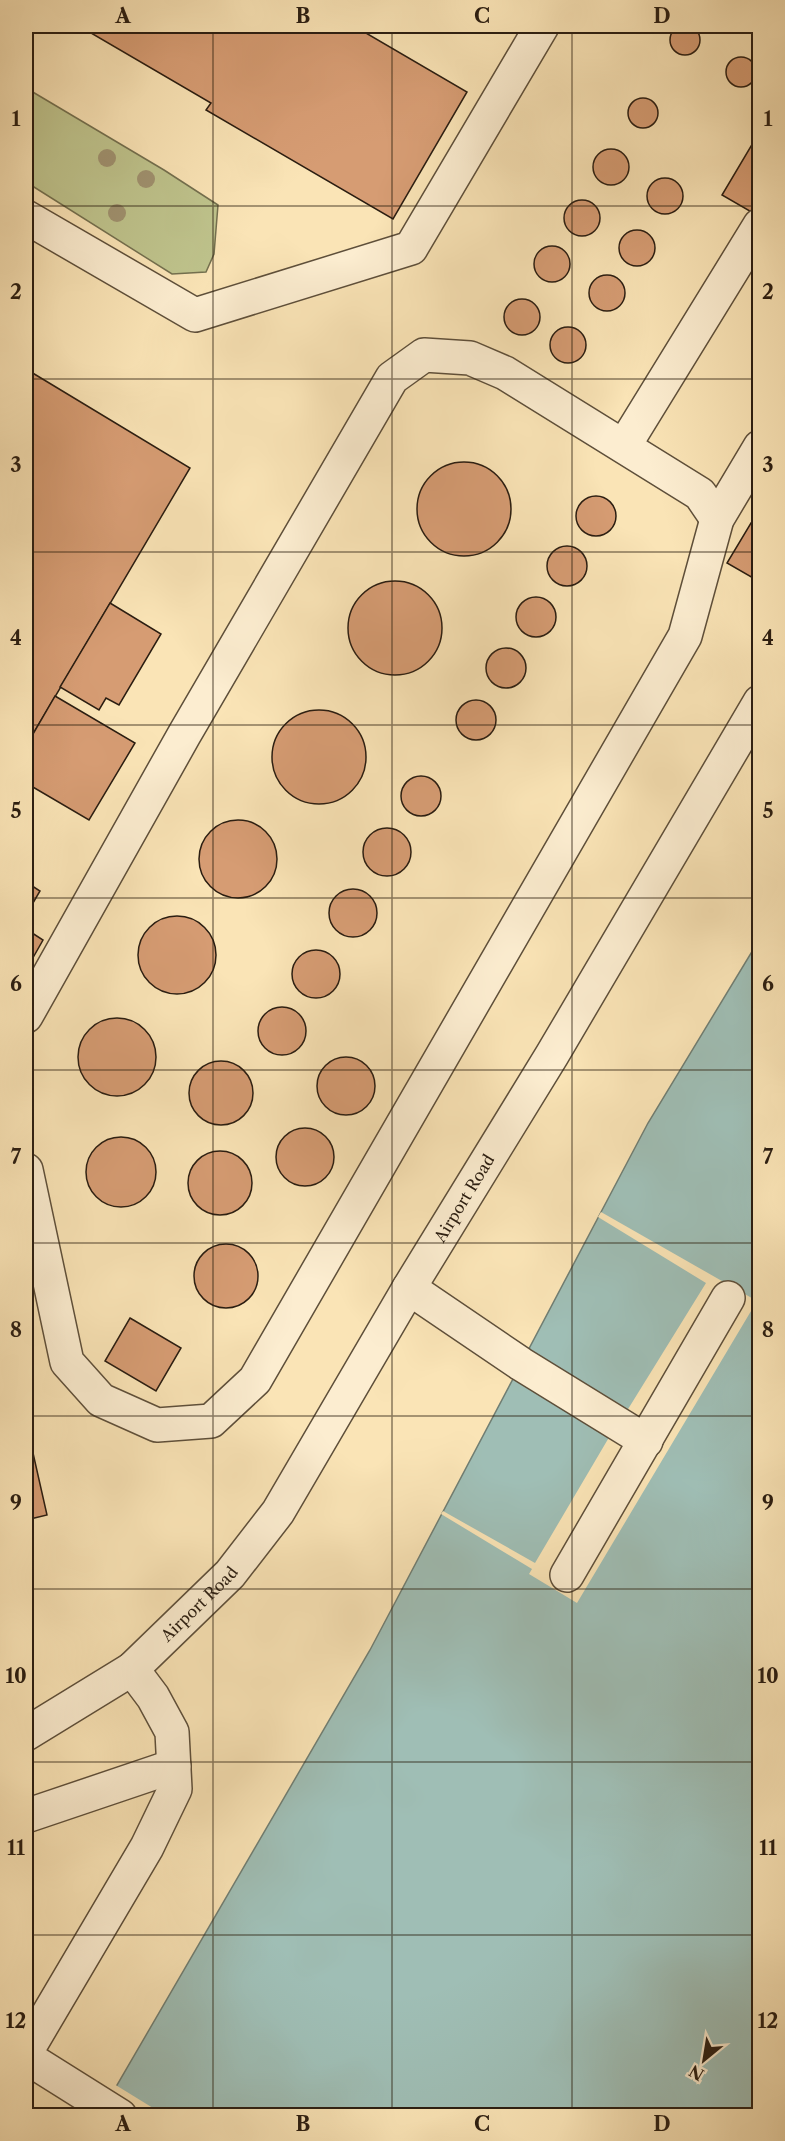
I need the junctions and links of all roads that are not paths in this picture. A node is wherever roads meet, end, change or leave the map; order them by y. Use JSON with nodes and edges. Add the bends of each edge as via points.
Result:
{"nodes":[{"id":1,"x":542,"y":26,"type":"edge"},
{"id":2,"x":26,"y":217,"type":"edge"},
{"id":3,"x":759,"y":225,"type":"edge"},
{"id":4,"x":624,"y":447,"type":"junction"},
{"id":5,"x":759,"y":447,"type":"edge"},
{"id":6,"x":717,"y":519,"type":"junction"},
{"id":7,"x":759,"y":702,"type":"edge"},
{"id":8,"x":26,"y":1016,"type":"edge"},
{"id":9,"x":26,"y":1170,"type":"edge"},
{"id":10,"x":409,"y":1288,"type":"junction"},
{"id":11,"x":728,"y":1298,"type":"dead end"},
{"id":12,"x":645,"y":1441,"type":"junction"},
{"id":13,"x":567,"y":1575,"type":"dead end"},
{"id":14,"x":132,"y":1668,"type":"junction"},
{"id":15,"x":26,"y":1734,"type":"edge"},
{"id":16,"x":174,"y":1766,"type":"junction"},
{"id":17,"x":26,"y":1816,"type":"edge"},
{"id":18,"x":26,"y":2052,"type":"edge"},
{"id":19,"x":26,"y":2057,"type":"edge"},
{"id":20,"x":120,"y":2115,"type":"edge"}],
"edges":[{"from":1,"to":2,"type":"street","via":[[411,248],[195,315]]},
{"from":3,"to":4,"type":"street"},
{"from":4,"to":6,"type":"street","via":[[700,494]]},
{"from":4,"to":8,"type":"street","via":[[505,373],[470,358],[424,355],[392,378]]},
{"from":5,"to":6,"type":"street"},
{"from":6,"to":9,"type":"street","via":[[685,636],[255,1380],[211,1421],[157,1425],[101,1400],[67,1362]]},
{"from":7,"to":10,"type":"street","name":"Airport Road","via":[[552,1055]]},
{"from":10,"to":12,"type":"street"},
{"from":10,"to":14,"type":"street","name":"Airport Road","via":[[278,1512],[230,1574]]},
{"from":11,"to":12,"type":"street"},
{"from":12,"to":13,"type":"street"},
{"from":14,"to":15,"type":"street","name":"Airport Road"},
{"from":14,"to":16,"type":"street","via":[[172,1732]]},
{"from":16,"to":17,"type":"street"},
{"from":16,"to":18,"type":"street","via":[[175,1789],[147,1847]]},
{"from":19,"to":20,"type":"street"}]}
